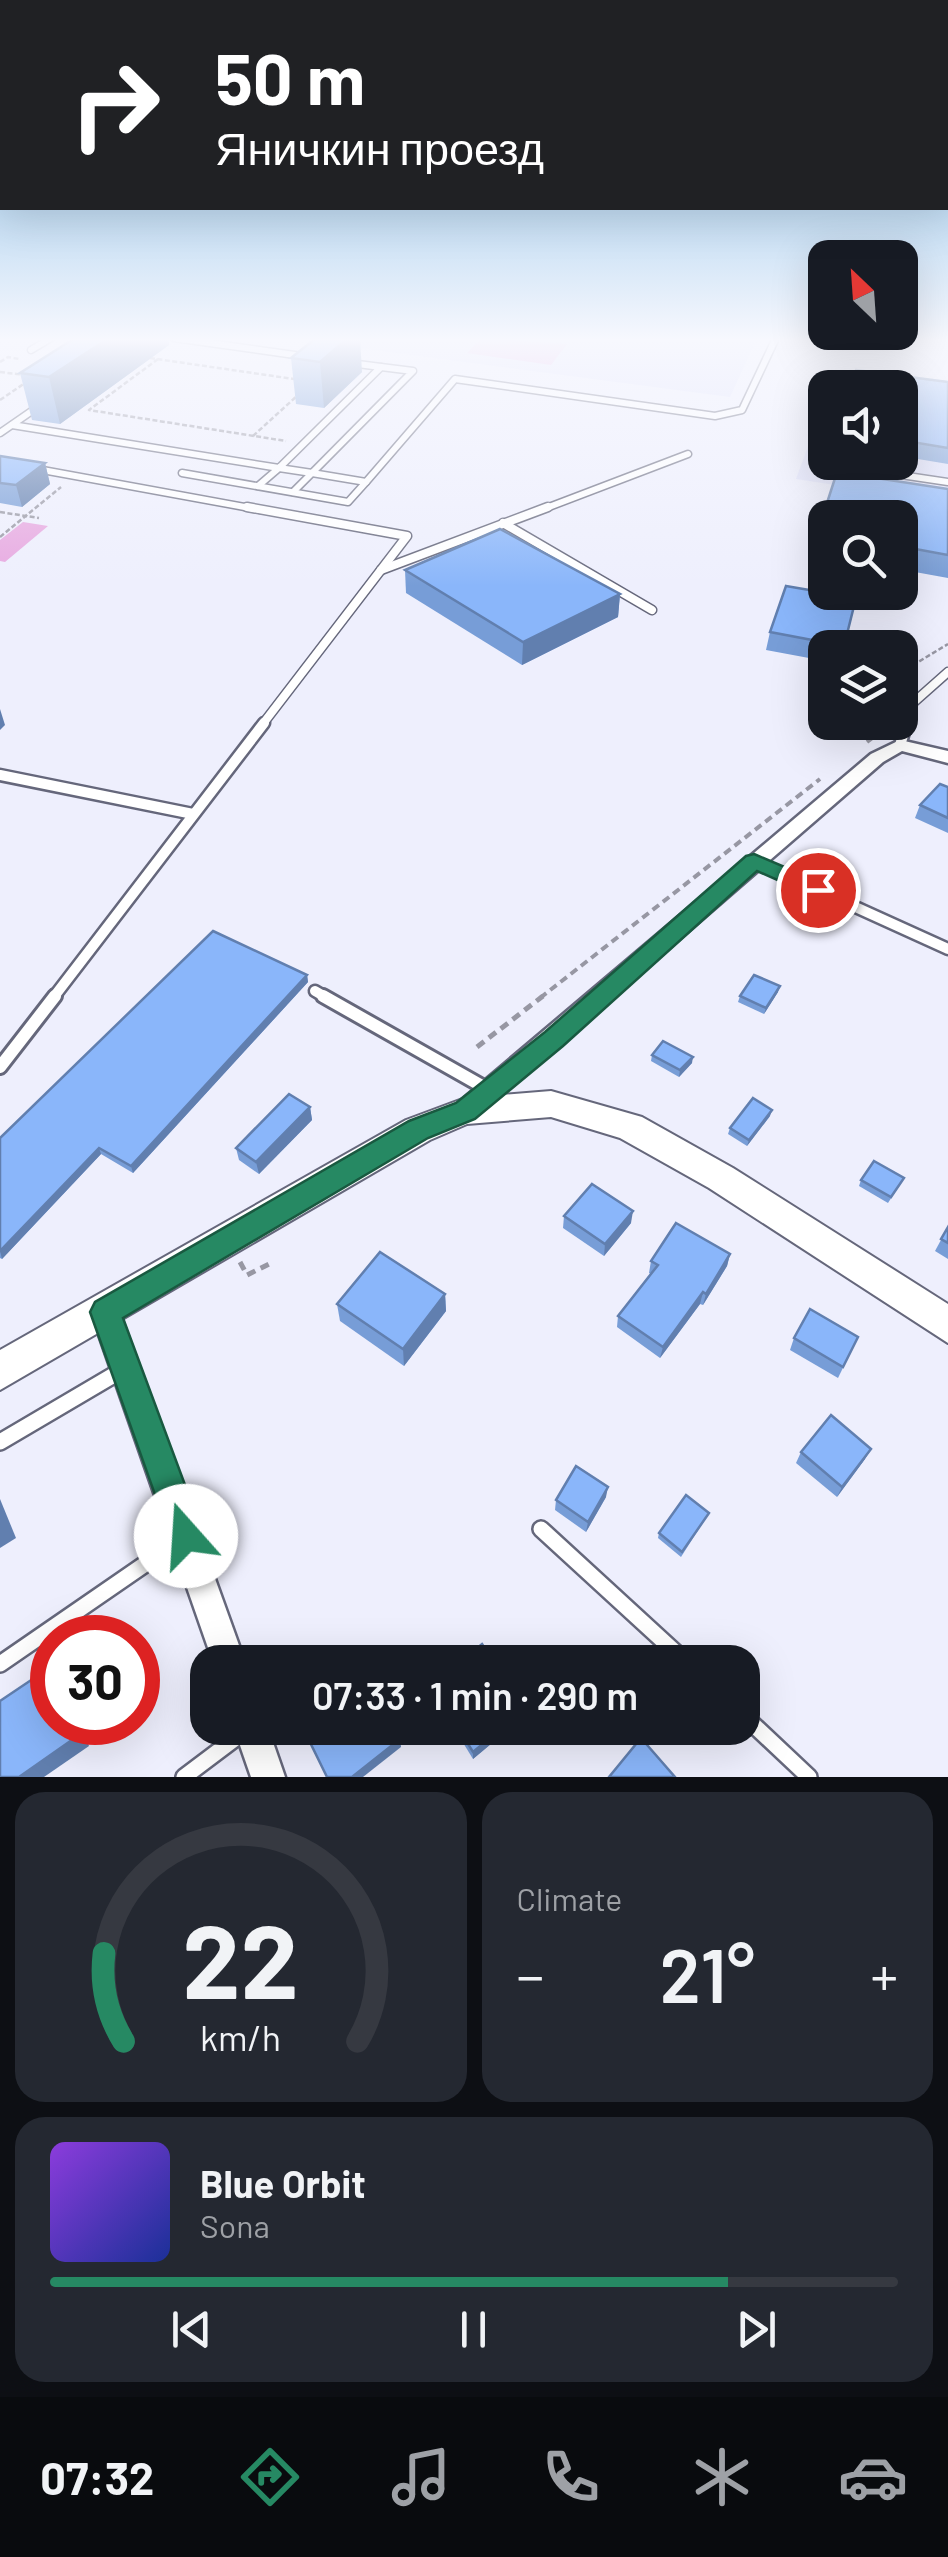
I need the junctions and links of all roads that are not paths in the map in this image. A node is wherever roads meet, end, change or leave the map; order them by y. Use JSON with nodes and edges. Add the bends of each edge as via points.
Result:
{"nodes":[{"id":1,"x":18,"y":421,"type":"edge"},
{"id":2,"x":326,"y":421,"type":"edge"},
{"id":3,"x":364,"y":421,"type":"edge"},
{"id":4,"x":418,"y":421,"type":"edge"},
{"id":5,"x":12,"y":425,"type":"junction"},
{"id":6,"x":0,"y":433,"type":"edge"},
{"id":7,"x":688,"y":454,"type":"dead end"},
{"id":8,"x":19,"y":466,"type":"edge"},
{"id":9,"x":278,"y":468,"type":"junction"},
{"id":10,"x":182,"y":473,"type":"dead end"},
{"id":11,"x":312,"y":473,"type":"junction"},
{"id":12,"x":918,"y":478,"type":"edge"},
{"id":13,"x":366,"y":482,"type":"junction"},
{"id":14,"x":948,"y":482,"type":"edge"},
{"id":15,"x":258,"y":486,"type":"junction"},
{"id":16,"x":294,"y":492,"type":"junction"},
{"id":17,"x":502,"y":522,"type":"junction"},
{"id":18,"x":380,"y":570,"type":"junction"},
{"id":19,"x":652,"y":610,"type":"dead end"},
{"id":20,"x":948,"y":672,"type":"edge"},
{"id":21,"x":900,"y":745,"type":"junction"},
{"id":22,"x":948,"y":757,"type":"edge"},
{"id":23,"x":0,"y":775,"type":"edge"},
{"id":24,"x":194,"y":814,"type":"junction"},
{"id":25,"x":754,"y":861,"type":"junction"},
{"id":26,"x":948,"y":949,"type":"edge"},
{"id":27,"x":315,"y":990,"type":"dead end"},
{"id":28,"x":0,"y":1067,"type":"edge"},
{"id":29,"x":478,"y":1100,"type":"junction"},
{"id":30,"x":106,"y":1312,"type":"junction"},
{"id":31,"x":948,"y":1325,"type":"edge"},
{"id":32,"x":128,"y":1366,"type":"junction"},
{"id":33,"x":0,"y":1371,"type":"edge"},
{"id":34,"x":0,"y":1442,"type":"edge"},
{"id":35,"x":541,"y":1529,"type":"dead end"},
{"id":36,"x":186,"y":1536,"type":"junction"},
{"id":37,"x":223,"y":1645,"type":"edge"},
{"id":38,"x":667,"y":1645,"type":"edge"},
{"id":39,"x":0,"y":1664,"type":"edge"},
{"id":40,"x":760,"y":1731,"type":"edge"},
{"id":41,"x":227,"y":1745,"type":"edge"},
{"id":42,"x":256,"y":1745,"type":"edge"},
{"id":43,"x":184,"y":1777,"type":"edge"},
{"id":44,"x":268,"y":1777,"type":"edge"},
{"id":45,"x":809,"y":1777,"type":"edge"}],
"edges":[{"from":1,"to":5,"type":"lane"},
{"from":2,"to":9,"type":"lane"},
{"from":3,"to":11,"type":"lane"},
{"from":4,"to":13,"type":"lane"},
{"from":5,"to":6,"type":"lane"},
{"from":5,"to":9,"type":"lane"},
{"from":7,"to":17,"type":"lane"},
{"from":8,"to":18,"type":"lane","via":[[407,536]]},
{"from":9,"to":11,"type":"lane"},
{"from":9,"to":15,"type":"lane"},
{"from":10,"to":15,"type":"lane"},
{"from":11,"to":13,"type":"lane"},
{"from":11,"to":16,"type":"lane"},
{"from":12,"to":14,"type":"lane"},
{"from":13,"to":16,"type":"lane","via":[[348,502]]},
{"from":15,"to":16,"type":"lane"},
{"from":17,"to":18,"type":"lane"},
{"from":17,"to":19,"type":"lane"},
{"from":18,"to":24,"type":"lane"},
{"from":20,"to":21,"type":"lane","via":[[914,703]]},
{"from":21,"to":22,"type":"street"},
{"from":21,"to":25,"type":"street"},
{"from":23,"to":24,"type":"lane"},
{"from":24,"to":28,"type":"lane"},
{"from":25,"to":26,"type":"lane"},
{"from":25,"to":29,"type":"street"},
{"from":27,"to":29,"type":"lane"},
{"from":29,"to":30,"type":"street"},
{"from":29,"to":31,"type":"street","via":[[550,1104],[630,1128]]},
{"from":30,"to":32,"type":"street"},
{"from":30,"to":33,"type":"street"},
{"from":32,"to":34,"type":"lane"},
{"from":32,"to":36,"type":"street"},
{"from":35,"to":38,"type":"lane"},
{"from":36,"to":37,"type":"street"},
{"from":36,"to":39,"type":"lane"},
{"from":40,"to":45,"type":"lane"},
{"from":41,"to":43,"type":"lane"},
{"from":42,"to":44,"type":"street"}]}
